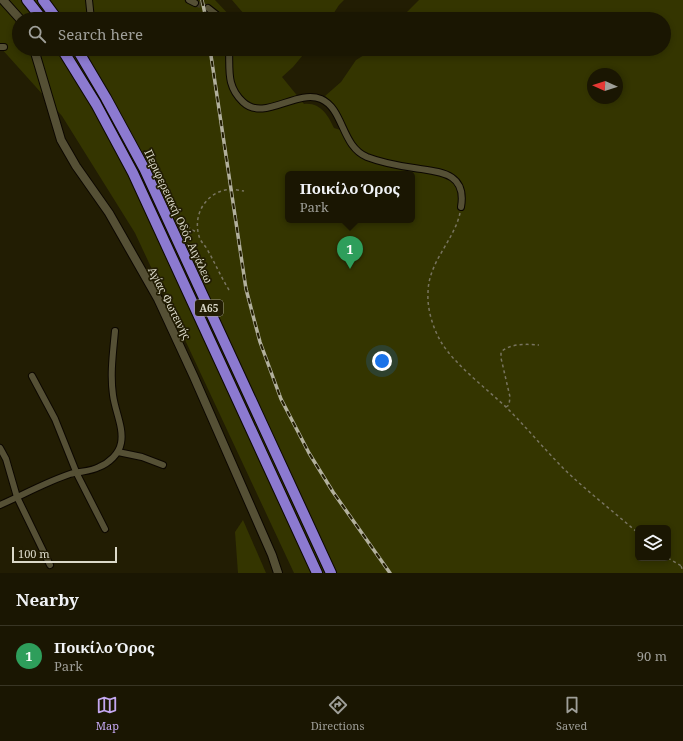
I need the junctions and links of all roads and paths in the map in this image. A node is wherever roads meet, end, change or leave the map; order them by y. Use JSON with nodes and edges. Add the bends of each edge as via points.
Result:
{"nodes":[{"id":1,"x":3,"y":0,"type":"edge"},
{"id":2,"x":27,"y":0,"type":"edge"},
{"id":3,"x":43,"y":0,"type":"edge"},
{"id":4,"x":89,"y":0,"type":"edge"},
{"id":5,"x":208,"y":8,"type":"tunnel mouth"},
{"id":6,"x":14,"y":12,"type":"edge"},
{"id":7,"x":36,"y":12,"type":"edge"},
{"id":8,"x":52,"y":12,"type":"edge"},
{"id":9,"x":90,"y":12,"type":"edge"},
{"id":10,"x":213,"y":12,"type":"edge"},
{"id":11,"x":36,"y":56,"type":"edge"},
{"id":12,"x":66,"y":56,"type":"edge"},
{"id":13,"x":81,"y":56,"type":"edge"},
{"id":14,"x":230,"y":56,"type":"edge"},
{"id":15,"x":244,"y":191,"type":"dead end"},
{"id":16,"x":461,"y":207,"type":"joint"},
{"id":17,"x":164,"y":209,"type":"junction"},
{"id":18,"x":198,"y":232,"type":"junction"},
{"id":19,"x":229,"y":290,"type":"dead end"},
{"id":20,"x":115,"y":332,"type":"dead end"},
{"id":21,"x":539,"y":344,"type":"dead end"},
{"id":22,"x":32,"y":376,"type":"dead end"},
{"id":23,"x":506,"y":407,"type":"junction"},
{"id":24,"x":0,"y":448,"type":"edge"},
{"id":25,"x":118,"y":452,"type":"junction"},
{"id":26,"x":163,"y":465,"type":"dead end"},
{"id":27,"x":77,"y":474,"type":"junction"},
{"id":28,"x":17,"y":497,"type":"junction"},
{"id":29,"x":0,"y":506,"type":"edge"},
{"id":30,"x":105,"y":529,"type":"dead end"},
{"id":31,"x":635,"y":530,"type":"edge"},
{"id":32,"x":671,"y":560,"type":"edge"},
{"id":33,"x":50,"y":565,"type":"dead end"},
{"id":34,"x":682,"y":566,"type":"edge"},
{"id":35,"x":683,"y":571,"type":"edge"},
{"id":36,"x":278,"y":573,"type":"edge"},
{"id":37,"x":317,"y":573,"type":"edge"},
{"id":38,"x":331,"y":573,"type":"edge"}],
"edges":[{"from":1,"to":6,"type":"street"},
{"from":2,"to":7,"type":"highway"},
{"from":3,"to":8,"type":"highway"},
{"from":4,"to":9,"type":"street"},
{"from":5,"to":10,"type":"street"},
{"from":11,"to":36,"type":"street","name":"Αγίας Φωτεινής","via":[[61,140],[109,214],[158,300]]},
{"from":12,"to":37,"type":"highway","number":"Α65","via":[[96,104],[133,173]]},
{"from":13,"to":17,"type":"highway","name":"Περιφερειακή Οδός Αιγάλεω","number":"Α65","via":[[123,128]]},
{"from":14,"to":16,"type":"street","via":[[231,86],[247,106],[258,109],[303,98],[320,99],[332,108],[355,150],[367,157],[450,176],[462,190]]},
{"from":15,"to":18,"type":"path","via":[[224,190],[206,201],[199,213]]},
{"from":16,"to":23,"type":"path","via":[[453,233],[429,280],[429,310],[441,342],[452,357]]},
{"from":17,"to":18,"type":"path","via":[[173,209],[191,230]]},
{"from":17,"to":38,"type":"highway","name":"Περιφερειακή Οδός Αιγάλεω","number":"Α65"},
{"from":18,"to":19,"type":"path"},
{"from":20,"to":25,"type":"street","via":[[111,379],[121,431]]},
{"from":21,"to":23,"type":"path","via":[[505,348],[501,352],[510,397],[509,405]]},
{"from":22,"to":27,"type":"street","via":[[55,419]]},
{"from":23,"to":31,"type":"path","via":[[566,470]]},
{"from":24,"to":28,"type":"street"},
{"from":25,"to":26,"type":"street"},
{"from":25,"to":27,"type":"street","via":[[99,468]]},
{"from":27,"to":28,"type":"street"},
{"from":27,"to":30,"type":"street"},
{"from":28,"to":29,"type":"street"},
{"from":28,"to":33,"type":"street"},
{"from":32,"to":34,"type":"path"},
{"from":34,"to":35,"type":"path"}]}
